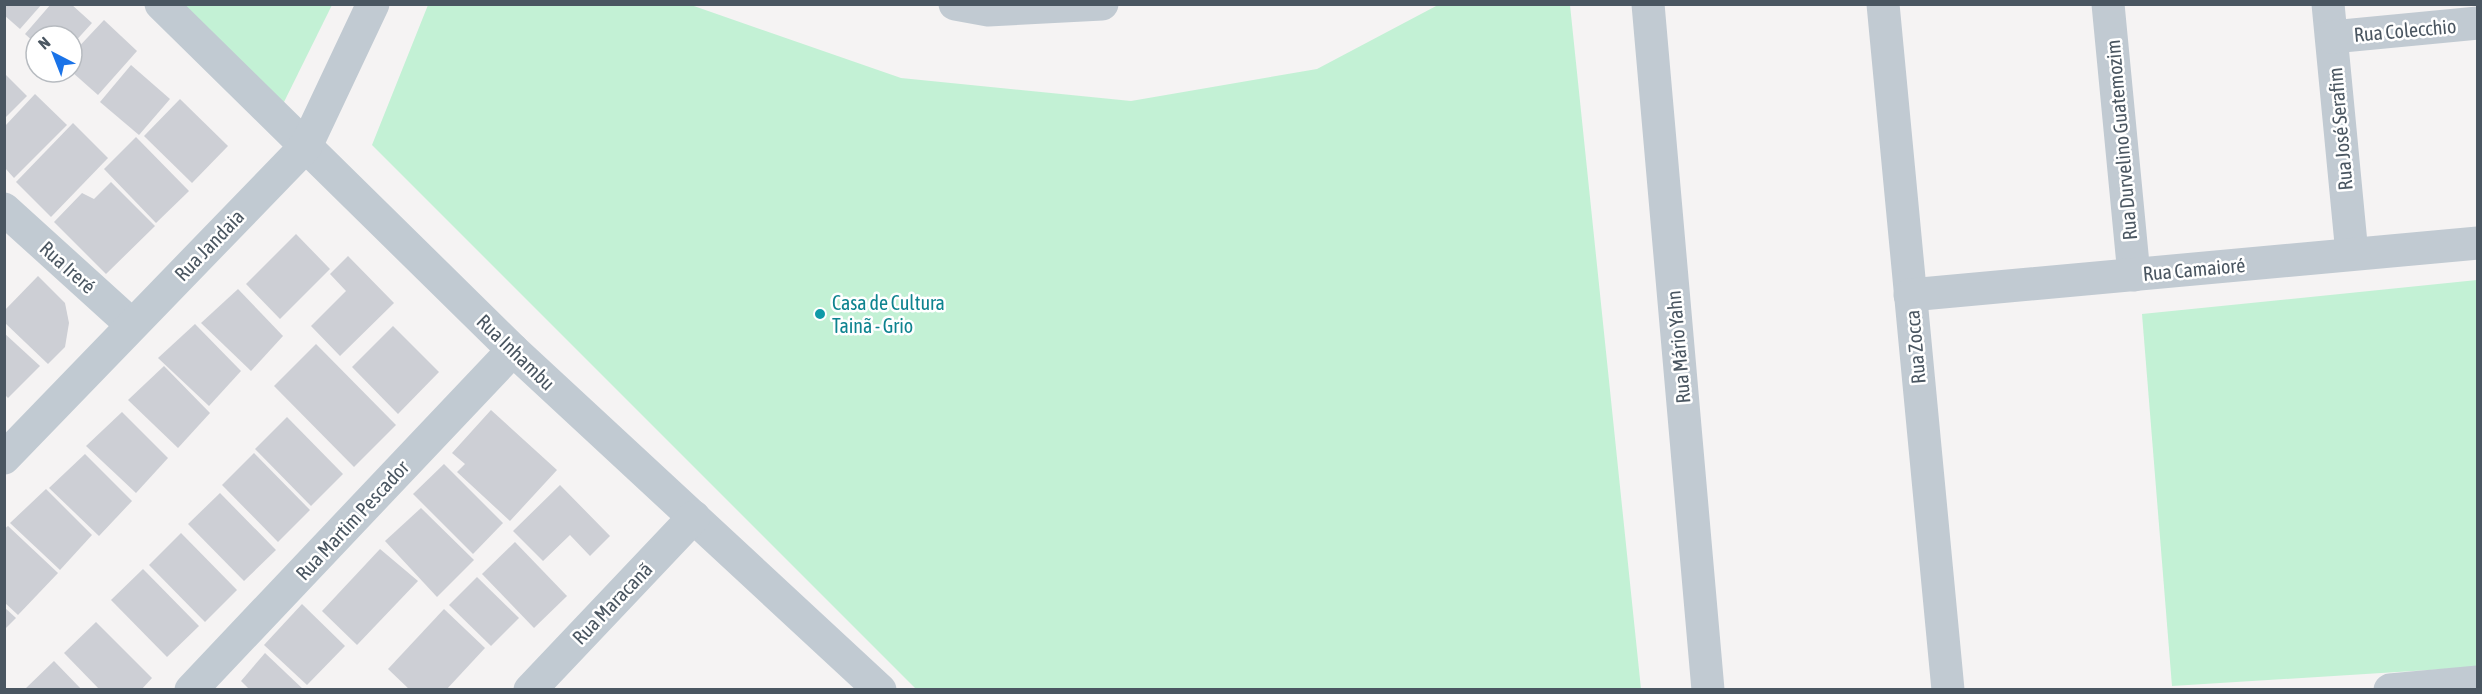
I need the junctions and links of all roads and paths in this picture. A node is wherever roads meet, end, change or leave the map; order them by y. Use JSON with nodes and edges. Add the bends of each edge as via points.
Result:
{"nodes":[{"id":1,"x":161,"y":4,"type":"edge"},
{"id":2,"x":373,"y":4,"type":"edge"},
{"id":3,"x":955,"y":4,"type":"edge"},
{"id":4,"x":1102,"y":4,"type":"edge"},
{"id":5,"x":1648,"y":4,"type":"edge"},
{"id":6,"x":1883,"y":4,"type":"edge"},
{"id":7,"x":2108,"y":4,"type":"edge"},
{"id":8,"x":2328,"y":4,"type":"edge"},
{"id":9,"x":2478,"y":23,"type":"edge"},
{"id":10,"x":2332,"y":37,"type":"junction"},
{"id":11,"x":306,"y":146,"type":"junction"},
{"id":12,"x":4,"y":209,"type":"edge"},
{"id":13,"x":2478,"y":243,"type":"edge"},
{"id":14,"x":2352,"y":254,"type":"junction"},
{"id":15,"x":2134,"y":275,"type":"junction"},
{"id":16,"x":1910,"y":295,"type":"junction"},
{"id":17,"x":132,"y":325,"type":"junction"},
{"id":18,"x":513,"y":350,"type":"junction"},
{"id":19,"x":4,"y":458,"type":"edge"},
{"id":20,"x":694,"y":517,"type":"junction"},
{"id":21,"x":2478,"y":682,"type":"edge"},
{"id":22,"x":2399,"y":689,"type":"edge"},
{"id":23,"x":191,"y":690,"type":"edge"},
{"id":24,"x":530,"y":690,"type":"edge"},
{"id":25,"x":880,"y":690,"type":"edge"},
{"id":26,"x":1708,"y":690,"type":"edge"},
{"id":27,"x":1948,"y":690,"type":"edge"}],
"edges":[{"from":1,"to":11,"type":"street","name":"Rua Inhambu"},
{"from":2,"to":11,"type":"street","name":"Rua Jandaia"},
{"from":3,"to":4,"type":"street","via":[[988,10]]},
{"from":5,"to":26,"type":"street","name":"Rua Mário Yahn"},
{"from":6,"to":16,"type":"street","name":"Rua Zocca"},
{"from":7,"to":15,"type":"street","name":"Rua Durvelino Guatemozim"},
{"from":8,"to":10,"type":"street","name":"Rua José Serafim"},
{"from":9,"to":10,"type":"street","name":"Rua Colecchio"},
{"from":10,"to":14,"type":"street","name":"Rua José Serafim"},
{"from":11,"to":17,"type":"street","name":"Rua Jandaia"},
{"from":11,"to":18,"type":"street","name":"Rua Inhambu"},
{"from":12,"to":17,"type":"street","name":"Rua Ireré"},
{"from":13,"to":14,"type":"street","name":"Rua Camaioré"},
{"from":14,"to":15,"type":"street","name":"Rua Camaioré"},
{"from":15,"to":16,"type":"street","name":"Rua Camaioré"},
{"from":16,"to":27,"type":"street","name":"Rua Zocca"},
{"from":17,"to":19,"type":"street","name":"Rua Jandaia"},
{"from":18,"to":20,"type":"street","name":"Rua Inhambu"},
{"from":18,"to":23,"type":"street","name":"Rua Martim Pescador"},
{"from":20,"to":24,"type":"street","name":"Rua Maracanã"},
{"from":20,"to":25,"type":"street","name":"Rua Inhambu"},
{"from":21,"to":22,"type":"street"}]}
